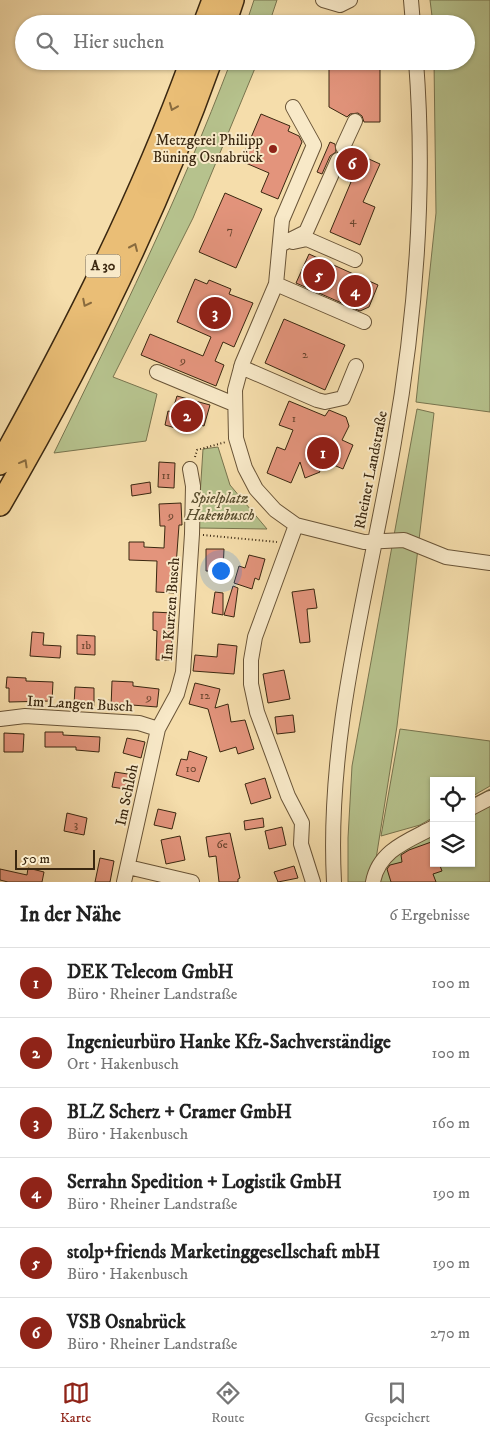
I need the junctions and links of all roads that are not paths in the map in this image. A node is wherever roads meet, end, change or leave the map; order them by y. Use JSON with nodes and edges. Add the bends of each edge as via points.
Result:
{"nodes":[{"id":1,"x":213,"y":0,"type":"edge"},
{"id":2,"x":233,"y":0,"type":"edge"},
{"id":3,"x":309,"y":0,"type":"edge"},
{"id":4,"x":322,"y":0,"type":"edge"},
{"id":5,"x":411,"y":0,"type":"edge"},
{"id":6,"x":345,"y":2,"type":"edge"},
{"id":7,"x":207,"y":15,"type":"edge"},
{"id":8,"x":228,"y":15,"type":"edge"},
{"id":9,"x":412,"y":15,"type":"edge"},
{"id":10,"x":187,"y":70,"type":"edge"},
{"id":11,"x":208,"y":70,"type":"edge"},
{"id":12,"x":416,"y":70,"type":"edge"},
{"id":13,"x":293,"y":107,"type":"dead end"},
{"id":14,"x":355,"y":121,"type":"dead end"},
{"id":15,"x":280,"y":245,"type":"junction"},
{"id":16,"x":355,"y":260,"type":"dead end"},
{"id":17,"x":276,"y":284,"type":"junction"},
{"id":18,"x":364,"y":322,"type":"dead end"},
{"id":19,"x":242,"y":366,"type":"junction"},
{"id":20,"x":356,"y":366,"type":"dead end"},
{"id":21,"x":157,"y":372,"type":"dead end"},
{"id":22,"x":234,"y":404,"type":"junction"},
{"id":23,"x":0,"y":464,"type":"edge"},
{"id":24,"x":190,"y":469,"type":"road end"},
{"id":25,"x":0,"y":505,"type":"edge"},
{"id":26,"x":296,"y":525,"type":"junction"},
{"id":27,"x":374,"y":543,"type":"junction"},
{"id":28,"x":490,"y":563,"type":"edge"},
{"id":29,"x":0,"y":719,"type":"edge"},
{"id":30,"x":158,"y":729,"type":"junction"},
{"id":31,"x":490,"y":798,"type":"edge"},
{"id":32,"x":475,"y":806,"type":"edge"},
{"id":33,"x":430,"y":829,"type":"edge"},
{"id":34,"x":128,"y":867,"type":"junction"},
{"id":35,"x":124,"y":882,"type":"edge"},
{"id":36,"x":192,"y":882,"type":"edge"},
{"id":37,"x":313,"y":882,"type":"edge"},
{"id":38,"x":334,"y":882,"type":"edge"},
{"id":39,"x":372,"y":882,"type":"edge"}],
"edges":[{"from":1,"to":7,"type":"highway"},
{"from":2,"to":8,"type":"highway"},
{"from":3,"to":4,"type":"street"},
{"from":4,"to":6,"type":"street"},
{"from":5,"to":9,"type":"street"},
{"from":10,"to":23,"type":"highway","number":"A 30","one_way":true,"via":[[90,295]]},
{"from":25,"to":11,"type":"highway","number":"A 30","one_way":true,"via":[[74,370],[131,254]]},
{"from":12,"to":27,"type":"street","name":"Rheiner Landstraße","via":[[421,162],[416,285],[405,376]]},
{"from":13,"to":15,"type":"street","via":[[314,145],[282,220]]},
{"from":14,"to":15,"type":"street","via":[[306,232]]},
{"from":15,"to":16,"type":"street","via":[[307,239]]},
{"from":15,"to":17,"type":"street"},
{"from":17,"to":18,"type":"street"},
{"from":17,"to":19,"type":"street"},
{"from":19,"to":20,"type":"street","via":[[325,402],[343,398]]},
{"from":19,"to":22,"type":"street"},
{"from":21,"to":22,"type":"street"},
{"from":22,"to":26,"type":"street","via":[[236,438],[245,468],[256,489],[275,510]]},
{"from":24,"to":30,"type":"street","name":"Im Kurzen Busch","via":[[192,534],[183,672],[177,694]]},
{"from":26,"to":27,"type":"street","via":[[347,540]]},
{"from":26,"to":37,"type":"street","via":[[256,637],[250,660],[251,684],[288,796],[302,823],[301,844]]},
{"from":27,"to":28,"type":"street","via":[[404,540],[446,557]]},
{"from":27,"to":38,"type":"street","name":"Rheiner Landstraße","via":[[352,652],[340,736],[334,796]]},
{"from":29,"to":30,"type":"street","name":"Im Langen Busch","via":[[25,716],[129,722]]},
{"from":30,"to":34,"type":"street","name":"Im Schloh"},
{"from":31,"to":32,"type":"street"},
{"from":33,"to":39,"type":"street","via":[[382,857]]},
{"from":34,"to":35,"type":"street","name":"Im Schloh"},
{"from":34,"to":36,"type":"street"}]}
